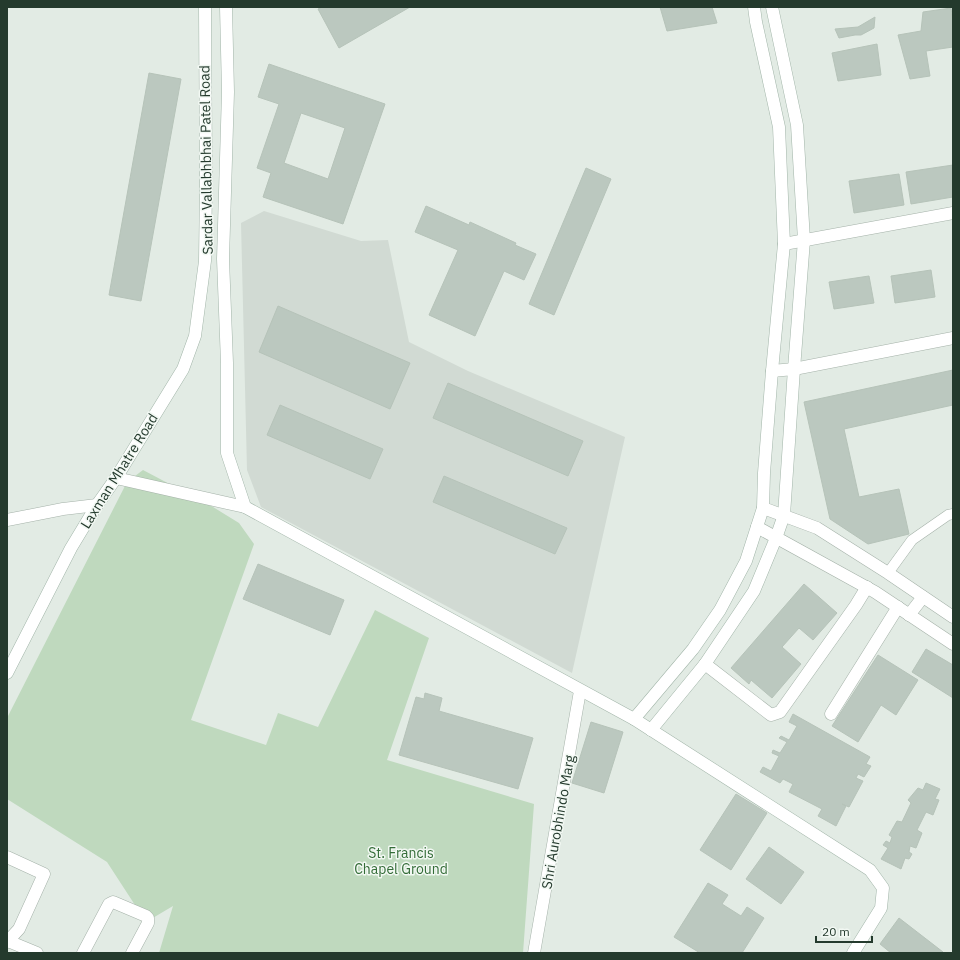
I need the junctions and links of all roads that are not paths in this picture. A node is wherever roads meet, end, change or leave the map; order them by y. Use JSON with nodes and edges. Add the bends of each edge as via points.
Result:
{"nodes":[{"id":1,"x":205,"y":7,"type":"edge"},
{"id":2,"x":226,"y":7,"type":"edge"},
{"id":3,"x":754,"y":7,"type":"edge"},
{"id":4,"x":772,"y":7,"type":"edge"},
{"id":5,"x":953,"y":213,"type":"edge"},
{"id":6,"x":804,"y":240,"type":"junction"},
{"id":7,"x":784,"y":244,"type":"junction"},
{"id":8,"x":224,"y":259,"type":"junction"},
{"id":9,"x":205,"y":261,"type":"junction"},
{"id":10,"x":953,"y":338,"type":"edge"},
{"id":11,"x":794,"y":369,"type":"junction"},
{"id":12,"x":772,"y":371,"type":"junction"},
{"id":13,"x":116,"y":478,"type":"junction"},
{"id":14,"x":97,"y":505,"type":"junction"},
{"id":15,"x":245,"y":507,"type":"junction"},
{"id":16,"x":763,"y":508,"type":"junction"},
{"id":17,"x":953,"y":514,"type":"edge"},
{"id":18,"x":784,"y":515,"type":"junction"},
{"id":19,"x":7,"y":520,"type":"edge"},
{"id":20,"x":756,"y":527,"type":"junction"},
{"id":21,"x":776,"y":538,"type":"junction"},
{"id":22,"x":888,"y":572,"type":"junction"},
{"id":23,"x":867,"y":587,"type":"junction"},
{"id":24,"x":923,"y":597,"type":"junction"},
{"id":25,"x":898,"y":607,"type":"junction"},
{"id":26,"x":909,"y":615,"type":"junction"},
{"id":27,"x":953,"y":617,"type":"edge"},
{"id":28,"x":953,"y":644,"type":"edge"},
{"id":29,"x":705,"y":664,"type":"junction"},
{"id":30,"x":7,"y":673,"type":"edge"},
{"id":31,"x":580,"y":691,"type":"junction"},
{"id":32,"x":831,"y":714,"type":"dead end"},
{"id":33,"x":634,"y":719,"type":"junction"},
{"id":34,"x":651,"y":730,"type":"junction"},
{"id":35,"x":7,"y":857,"type":"edge"},
{"id":36,"x":7,"y":941,"type":"edge"},
{"id":37,"x":538,"y":952,"type":"edge"},
{"id":38,"x":37,"y":953,"type":"edge"},
{"id":39,"x":83,"y":953,"type":"edge"},
{"id":40,"x":132,"y":953,"type":"edge"},
{"id":41,"x":853,"y":953,"type":"edge"}],
"edges":[{"from":1,"to":9,"type":"street","name":"Sardar Vallabhbhai Patel Road"},
{"from":2,"to":8,"type":"street","name":"Sardar Vallabhbhai Patel Road","via":[[228,92]]},
{"from":3,"to":7,"type":"street","via":[[778,127]]},
{"from":4,"to":6,"type":"street","via":[[797,125]]},
{"from":5,"to":6,"type":"street"},
{"from":6,"to":7,"type":"street"},
{"from":6,"to":11,"type":"street"},
{"from":7,"to":12,"type":"street"},
{"from":8,"to":9,"type":"street","name":"Sardar Vallabhbhai Patel Road"},
{"from":8,"to":15,"type":"street","via":[[227,453]]},
{"from":9,"to":13,"type":"street","name":"Laxman Mhatre Road","via":[[195,336],[182,369]]},
{"from":10,"to":11,"type":"street"},
{"from":11,"to":12,"type":"street"},
{"from":11,"to":18,"type":"street"},
{"from":12,"to":16,"type":"street"},
{"from":13,"to":14,"type":"street","name":"Laxman Mhatre Road"},
{"from":13,"to":15,"type":"street"},
{"from":14,"to":19,"type":"street"},
{"from":14,"to":30,"type":"street","name":"Laxman Mhatre Road","via":[[71,548]]},
{"from":15,"to":31,"type":"street"},
{"from":16,"to":18,"type":"street"},
{"from":16,"to":20,"type":"street"},
{"from":17,"to":22,"type":"lane","via":[[912,540]]},
{"from":18,"to":21,"type":"street"},
{"from":18,"to":22,"type":"street","via":[[817,528]]},
{"from":20,"to":21,"type":"street"},
{"from":20,"to":33,"type":"street","via":[[746,561],[720,610],[693,649]]},
{"from":21,"to":23,"type":"street"},
{"from":21,"to":29,"type":"street","via":[[754,591]]},
{"from":22,"to":24,"type":"street"},
{"from":23,"to":25,"type":"street"},
{"from":23,"to":29,"type":"street","via":[[780,712],[771,715]]},
{"from":24,"to":26,"type":"street"},
{"from":24,"to":27,"type":"street"},
{"from":25,"to":26,"type":"street"},
{"from":25,"to":32,"type":"street"},
{"from":26,"to":28,"type":"street"},
{"from":29,"to":34,"type":"street"},
{"from":31,"to":33,"type":"street"},
{"from":31,"to":37,"type":"street","name":"Shri Aurobhindo Marg"},
{"from":33,"to":34,"type":"street"},
{"from":34,"to":41,"type":"street","via":[[870,870],[883,888],[881,908]]},
{"from":35,"to":36,"type":"street","via":[[44,874],[19,929]]},
{"from":36,"to":38,"type":"street"},
{"from":39,"to":40,"type":"street","via":[[109,904],[113,902],[148,918],[148,923]]}]}
